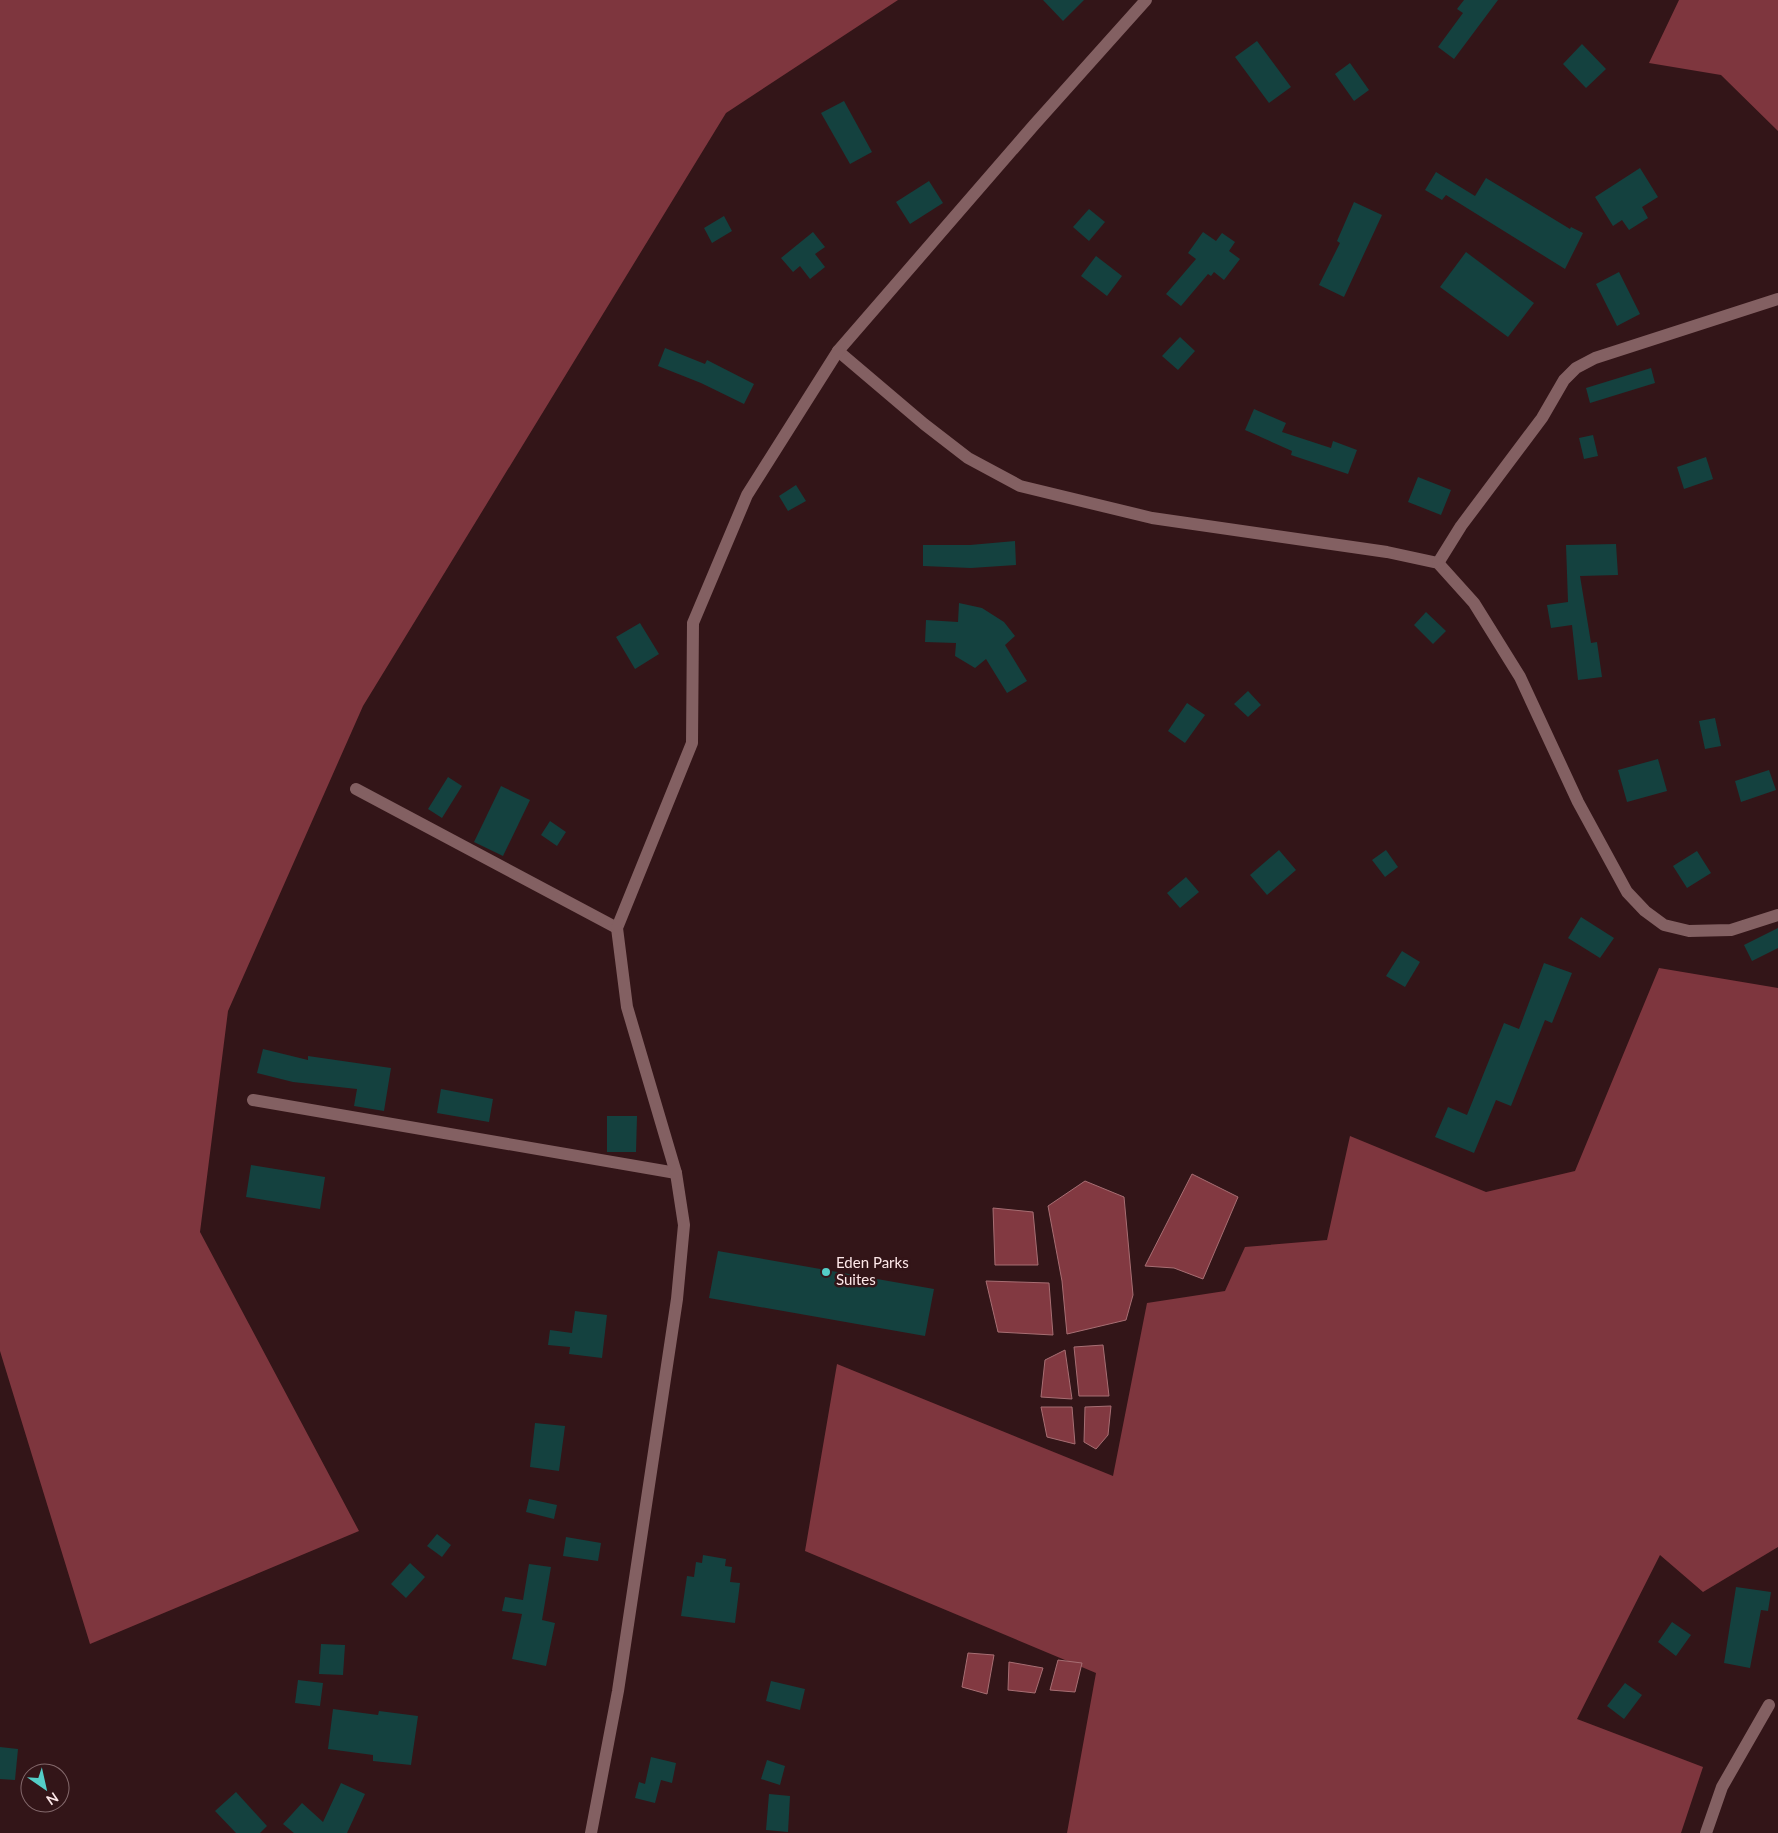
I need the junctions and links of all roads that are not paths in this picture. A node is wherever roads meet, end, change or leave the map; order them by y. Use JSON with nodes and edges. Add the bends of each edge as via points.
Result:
{"nodes":[{"id":1,"x":1146,"y":0,"type":"edge"},
{"id":2,"x":1778,"y":299,"type":"edge"},
{"id":3,"x":838,"y":351,"type":"junction"},
{"id":4,"x":1438,"y":564,"type":"junction"},
{"id":5,"x":356,"y":789,"type":"dead end"},
{"id":6,"x":1778,"y":915,"type":"edge"},
{"id":7,"x":617,"y":928,"type":"junction"},
{"id":8,"x":253,"y":1100,"type":"dead end"},
{"id":9,"x":676,"y":1173,"type":"junction"},
{"id":10,"x":1769,"y":1705,"type":"dead end"},
{"id":11,"x":591,"y":1833,"type":"edge"},
{"id":12,"x":1706,"y":1833,"type":"edge"}],
"edges":[{"from":1,"to":3,"type":"street"},
{"from":2,"to":4,"type":"street","via":[[1595,358],[1576,368],[1564,380],[1542,418],[1461,526]]},
{"from":3,"to":4,"type":"street","via":[[968,458],[1020,486],[1152,518],[1387,552]]},
{"from":3,"to":7,"type":"street","via":[[747,494],[693,623],[692,743]]},
{"from":4,"to":6,"type":"street","via":[[1474,604],[1520,677],[1578,802],[1627,892],[1645,911],[1664,925],[1690,931],[1731,930]]},
{"from":5,"to":7,"type":"street"},
{"from":7,"to":9,"type":"street","via":[[627,1007]]},
{"from":8,"to":9,"type":"street"},
{"from":9,"to":11,"type":"street","via":[[684,1225],[677,1299],[618,1692]]},
{"from":10,"to":12,"type":"street","via":[[1722,1788]]}]}
